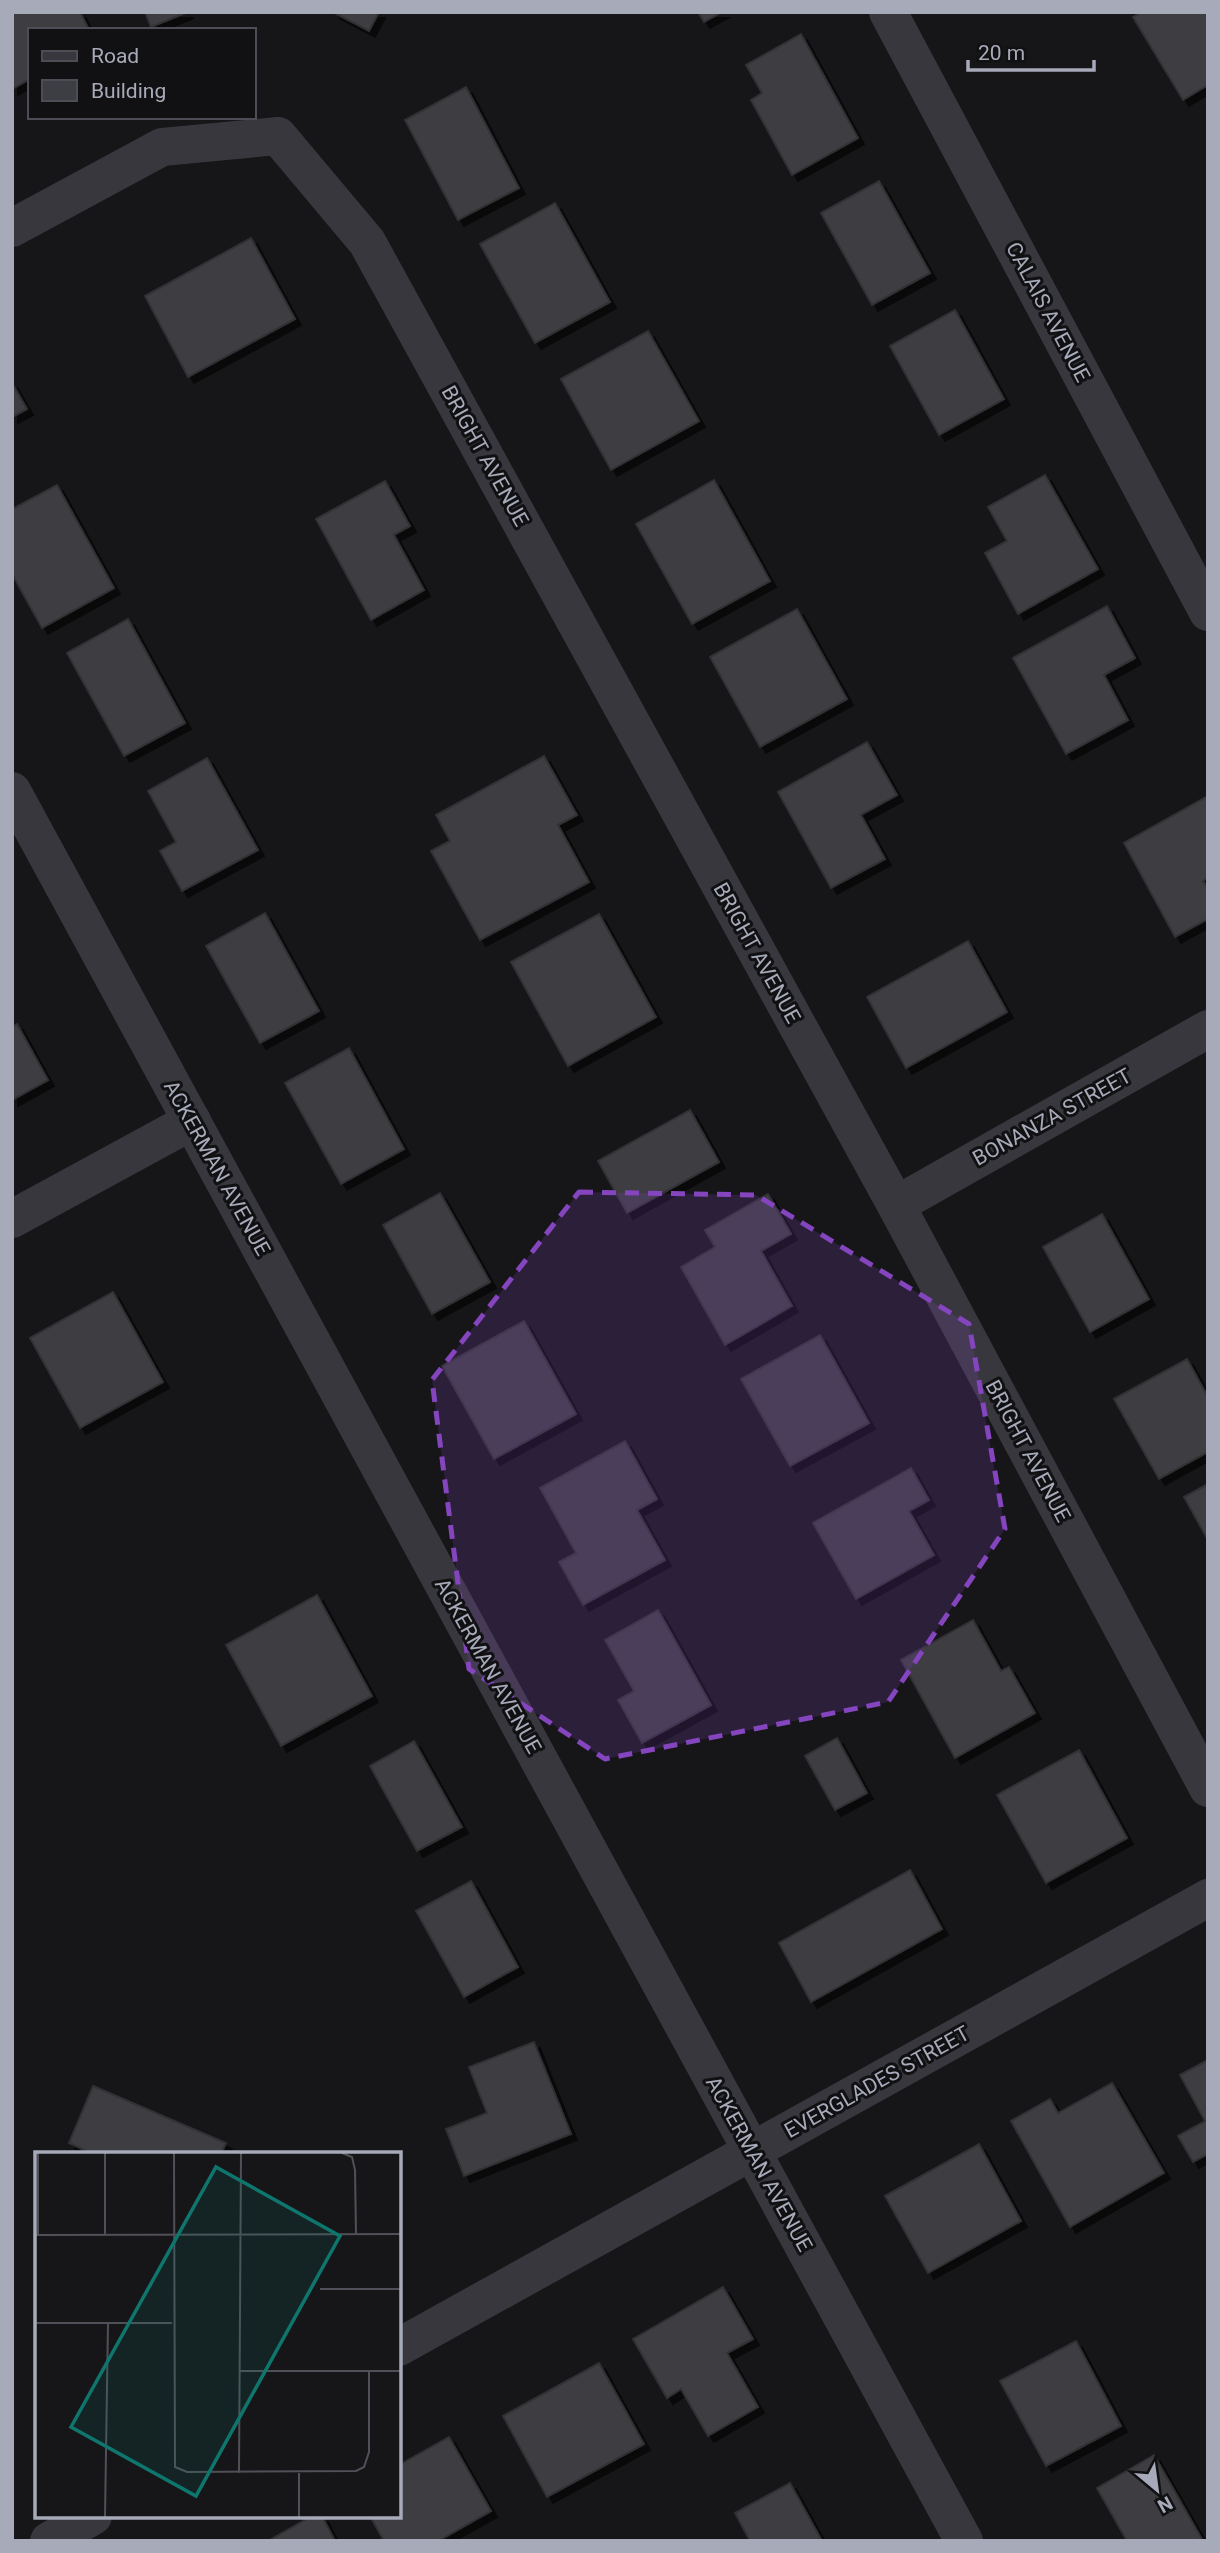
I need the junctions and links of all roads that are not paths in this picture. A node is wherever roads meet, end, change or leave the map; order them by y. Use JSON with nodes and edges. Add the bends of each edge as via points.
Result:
{"nodes":[{"id":1,"x":888,"y":12,"type":"edge"},
{"id":2,"x":12,"y":228,"type":"edge"},
{"id":3,"x":1208,"y":612,"type":"edge"},
{"id":4,"x":12,"y":791,"type":"edge"},
{"id":5,"x":1208,"y":1029,"type":"edge"},
{"id":6,"x":192,"y":1121,"type":"junction"},
{"id":7,"x":896,"y":1205,"type":"junction"},
{"id":8,"x":12,"y":1219,"type":"edge"},
{"id":9,"x":1208,"y":1788,"type":"edge"},
{"id":10,"x":1208,"y":1898,"type":"edge"},
{"id":11,"x":752,"y":2152,"type":"junction"},
{"id":12,"x":401,"y":2346,"type":"edge"},
{"id":13,"x":89,"y":2518,"type":"edge"},
{"id":14,"x":49,"y":2541,"type":"edge"},
{"id":15,"x":964,"y":2541,"type":"edge"}],
"edges":[{"from":1,"to":3,"type":"street","name":"CALAIS AVENUE"},
{"from":2,"to":7,"type":"street","name":"BRIGHT AVENUE","via":[[162,147],[278,136],[367,242]]},
{"from":4,"to":6,"type":"street","name":"ACKERMAN AVENUE"},
{"from":5,"to":7,"type":"street","name":"BONANZA STREET"},
{"from":6,"to":8,"type":"street"},
{"from":6,"to":11,"type":"street","name":"ACKERMAN AVENUE"},
{"from":7,"to":9,"type":"street","name":"BRIGHT AVENUE"},
{"from":10,"to":11,"type":"street","name":"EVERGLADES STREET"},
{"from":11,"to":12,"type":"street","name":"EVERGLADES STREET"},
{"from":11,"to":15,"type":"street","name":"ACKERMAN AVENUE"},
{"from":13,"to":14,"type":"street"}]}
